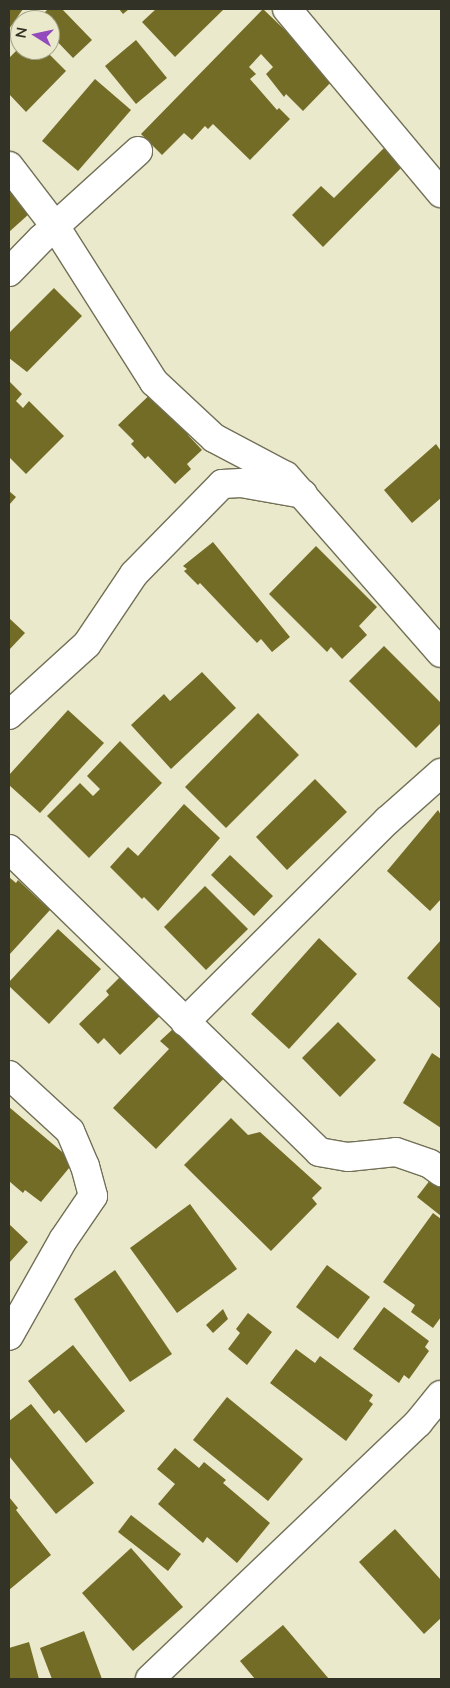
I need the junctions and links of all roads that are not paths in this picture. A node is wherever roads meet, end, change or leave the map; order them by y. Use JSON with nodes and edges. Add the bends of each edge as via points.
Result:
{"nodes":[{"id":1,"x":288,"y":9,"type":"edge"},
{"id":2,"x":138,"y":151,"type":"dead end"},
{"id":3,"x":9,"y":166,"type":"edge"},
{"id":4,"x":441,"y":193,"type":"edge"},
{"id":5,"x":55,"y":226,"type":"junction"},
{"id":6,"x":9,"y":272,"type":"edge"},
{"id":7,"x":303,"y":494,"type":"junction"},
{"id":8,"x":437,"y":638,"type":"edge"},
{"id":9,"x":9,"y":715,"type":"edge"},
{"id":10,"x":441,"y":773,"type":"edge"},
{"id":11,"x":9,"y":849,"type":"edge"},
{"id":12,"x":185,"y":1022,"type":"junction"},
{"id":13,"x":9,"y":1075,"type":"edge"},
{"id":14,"x":441,"y":1172,"type":"edge"},
{"id":15,"x":9,"y":1336,"type":"edge"},
{"id":16,"x":441,"y":1396,"type":"edge"},
{"id":17,"x":150,"y":1679,"type":"edge"}],
"edges":[{"from":1,"to":4,"type":"street"},
{"from":2,"to":5,"type":"street"},
{"from":3,"to":5,"type":"street"},
{"from":5,"to":6,"type":"street"},
{"from":5,"to":7,"type":"street","via":[[154,382],[214,438],[286,476]]},
{"from":7,"to":8,"type":"street"},
{"from":7,"to":9,"type":"street","via":[[241,483],[222,484],[134,574],[87,644]]},
{"from":10,"to":12,"type":"street","via":[[388,820]]},
{"from":11,"to":12,"type":"street"},
{"from":12,"to":14,"type":"street","via":[[319,1152],[348,1157],[396,1152],[430,1164]]},
{"from":13,"to":15,"type":"street","via":[[70,1130],[86,1166],[93,1196],[63,1240]]},
{"from":16,"to":17,"type":"street","via":[[418,1423]]}]}
